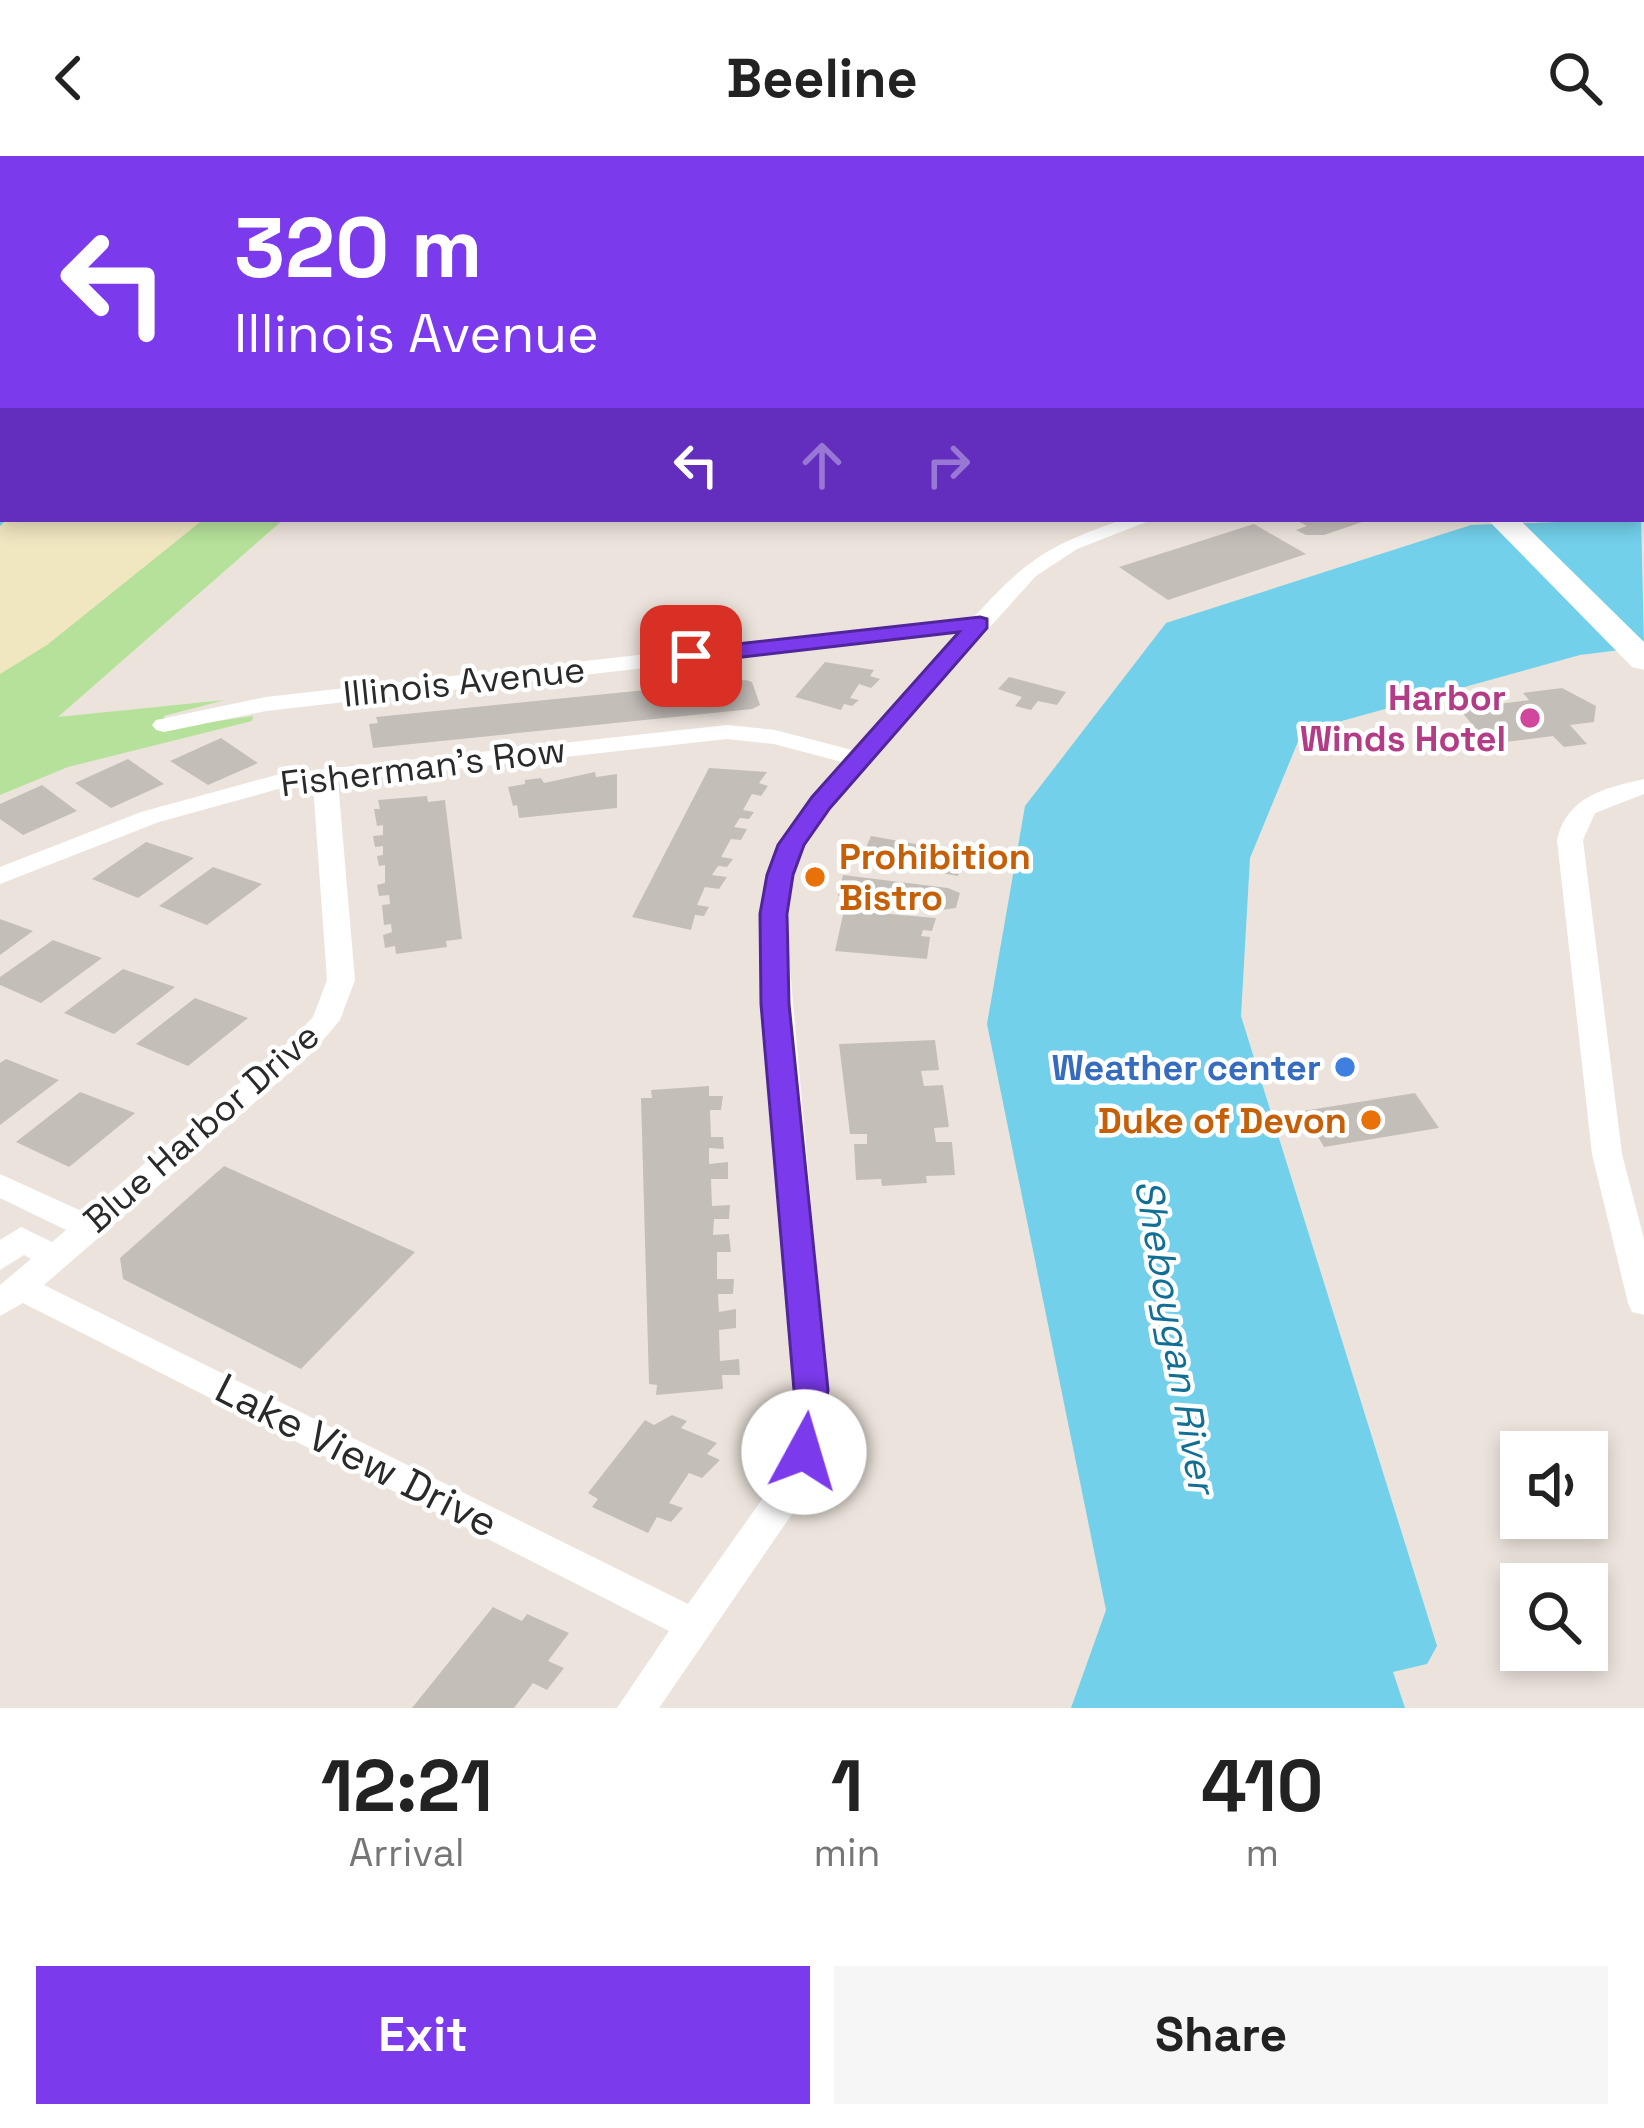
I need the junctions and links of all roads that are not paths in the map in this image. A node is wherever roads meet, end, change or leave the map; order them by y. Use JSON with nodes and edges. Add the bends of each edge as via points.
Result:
{"nodes":[{"id":1,"x":1136,"y":522,"type":"edge"},
{"id":2,"x":1505,"y":522,"type":"edge"},
{"id":3,"x":980,"y":623,"type":"junction"},
{"id":4,"x":1644,"y":660,"type":"edge"},
{"id":5,"x":164,"y":725,"type":"dead end"},
{"id":6,"x":857,"y":759,"type":"junction"},
{"id":7,"x":325,"y":776,"type":"junction"},
{"id":8,"x":1644,"y":786,"type":"edge"},
{"id":9,"x":0,"y":876,"type":"edge"},
{"id":10,"x":0,"y":1185,"type":"edge"},
{"id":11,"x":88,"y":1227,"type":"junction"},
{"id":12,"x":4,"y":1272,"type":"edge"},
{"id":13,"x":1644,"y":1304,"type":"edge"},
{"id":14,"x":694,"y":1625,"type":"junction"},
{"id":15,"x":637,"y":1708,"type":"edge"}],
"edges":[{"from":1,"to":3,"type":"street","via":[[1048,556]]},
{"from":2,"to":4,"type":"main road"},
{"from":3,"to":5,"type":"street","name":"Illinois Avenue","via":[[829,630],[266,704]]},
{"from":3,"to":6,"type":"street"},
{"from":6,"to":7,"type":"street","name":"Fisherman's Row","via":[[733,732]]},
{"from":6,"to":14,"type":"street","via":[[791,845],[773,914],[811,1390],[804,1452],[767,1527]]},
{"from":7,"to":9,"type":"street","name":"Fisherman's Row","via":[[150,817]]},
{"from":7,"to":11,"type":"street","name":"Blue Harbor Drive","via":[[340,980],[328,1015]]},
{"from":8,"to":13,"type":"street","via":[[1585,807],[1570,840],[1606,1154]]},
{"from":10,"to":11,"type":"street"},
{"from":11,"to":12,"type":"street","name":"Blue Harbor Drive","via":[[53,1257],[21,1240]]},
{"from":12,"to":14,"type":"street","name":"Lake View Drive"},
{"from":14,"to":15,"type":"street"}]}
